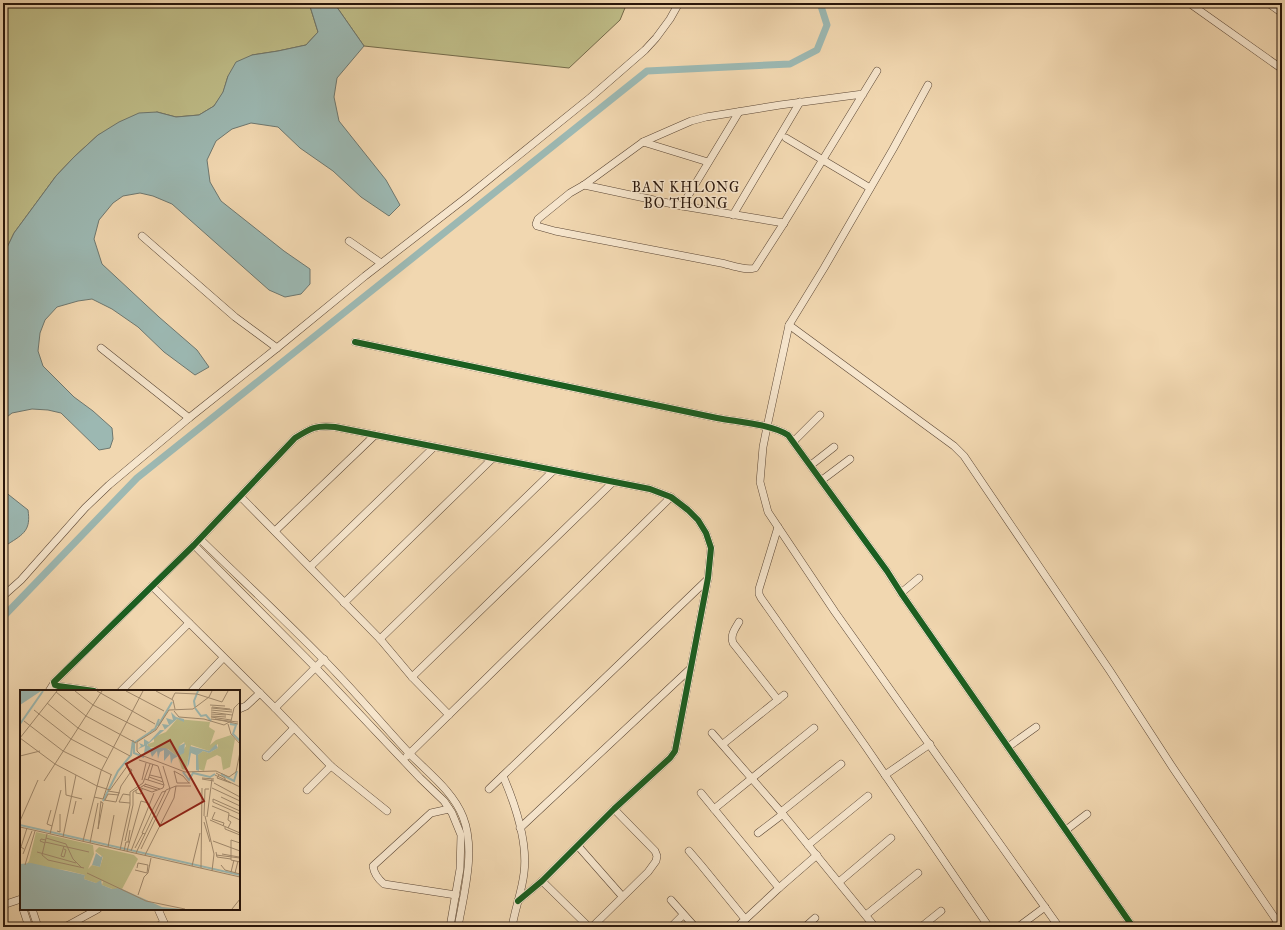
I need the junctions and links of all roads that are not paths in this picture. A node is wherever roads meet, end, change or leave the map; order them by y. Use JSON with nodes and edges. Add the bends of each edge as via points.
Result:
{"nodes":[{"id":1,"x":679,"y":3,"type":"edge"},
{"id":2,"x":1189,"y":3,"type":"edge"},
{"id":3,"x":1270,"y":3,"type":"edge"},
{"id":4,"x":1282,"y":13,"type":"edge"},
{"id":5,"x":1282,"y":69,"type":"edge"},
{"id":6,"x":877,"y":71,"type":"dead end"},
{"id":7,"x":928,"y":85,"type":"dead end"},
{"id":8,"x":863,"y":94,"type":"junction"},
{"id":9,"x":800,"y":102,"type":"junction"},
{"id":10,"x":738,"y":112,"type":"junction"},
{"id":11,"x":786,"y":138,"type":"dead end"},
{"id":12,"x":643,"y":142,"type":"junction"},
{"id":13,"x":823,"y":159,"type":"junction"},
{"id":14,"x":708,"y":162,"type":"junction"},
{"id":15,"x":584,"y":185,"type":"junction"},
{"id":16,"x":870,"y":188,"type":"junction"},
{"id":17,"x":682,"y":206,"type":"junction"},
{"id":18,"x":733,"y":215,"type":"junction"},
{"id":19,"x":784,"y":223,"type":"junction"},
{"id":20,"x":142,"y":236,"type":"dead end"},
{"id":21,"x":349,"y":242,"type":"dead end"},
{"id":22,"x":381,"y":263,"type":"junction"},
{"id":23,"x":789,"y":325,"type":"junction"},
{"id":24,"x":355,"y":342,"type":"dead end"},
{"id":25,"x":101,"y":348,"type":"dead end"},
{"id":26,"x":277,"y":348,"type":"junction"},
{"id":27,"x":820,"y":415,"type":"dead end"},
{"id":28,"x":189,"y":418,"type":"junction"},
{"id":29,"x":767,"y":427,"type":"junction"},
{"id":30,"x":375,"y":436,"type":"junction"},
{"id":31,"x":794,"y":441,"type":"junction"},
{"id":32,"x":434,"y":447,"type":"junction"},
{"id":33,"x":834,"y":447,"type":"dead end"},
{"id":34,"x":493,"y":458,"type":"junction"},
{"id":35,"x":850,"y":459,"type":"dead end"},
{"id":36,"x":811,"y":465,"type":"junction"},
{"id":37,"x":553,"y":471,"type":"junction"},
{"id":38,"x":822,"y":480,"type":"junction"},
{"id":39,"x":612,"y":483,"type":"junction"},
{"id":40,"x":240,"y":496,"type":"junction"},
{"id":41,"x":670,"y":497,"type":"junction"},
{"id":42,"x":778,"y":528,"type":"junction"},
{"id":43,"x":275,"y":531,"type":"junction"},
{"id":44,"x":200,"y":539,"type":"junction"},
{"id":45,"x":194,"y":545,"type":"junction"},
{"id":46,"x":310,"y":567,"type":"junction"},
{"id":47,"x":708,"y":578,"type":"junction"},
{"id":48,"x":919,"y":578,"type":"dead end"},
{"id":49,"x":152,"y":586,"type":"junction"},
{"id":50,"x":901,"y":593,"type":"junction"},
{"id":51,"x":3,"y":596,"type":"edge"},
{"id":52,"x":344,"y":603,"type":"junction"},
{"id":53,"x":739,"y":622,"type":"dead end"},
{"id":54,"x":190,"y":623,"type":"junction"},
{"id":55,"x":380,"y":639,"type":"junction"},
{"id":56,"x":223,"y":658,"type":"junction"},
{"id":57,"x":324,"y":659,"type":"junction"},
{"id":58,"x":315,"y":667,"type":"junction"},
{"id":59,"x":691,"y":668,"type":"junction"},
{"id":60,"x":412,"y":676,"type":"junction"},
{"id":61,"x":54,"y":683,"type":"junction"},
{"id":62,"x":50,"y":690,"type":"edge"},
{"id":63,"x":87,"y":690,"type":"edge"},
{"id":64,"x":122,"y":690,"type":"edge"},
{"id":65,"x":193,"y":690,"type":"edge"},
{"id":66,"x":260,"y":693,"type":"junction"},
{"id":67,"x":784,"y":695,"type":"dead end"},
{"id":68,"x":778,"y":700,"type":"junction"},
{"id":69,"x":275,"y":708,"type":"junction"},
{"id":70,"x":240,"y":709,"type":"edge"},
{"id":71,"x":449,"y":715,"type":"junction"},
{"id":72,"x":1036,"y":727,"type":"dead end"},
{"id":73,"x":294,"y":728,"type":"junction"},
{"id":74,"x":814,"y":728,"type":"dead end"},
{"id":75,"x":712,"y":733,"type":"dead end"},
{"id":76,"x":723,"y":744,"type":"junction"},
{"id":77,"x":930,"y":744,"type":"junction"},
{"id":78,"x":1008,"y":747,"type":"junction"},
{"id":79,"x":409,"y":754,"type":"junction"},
{"id":80,"x":266,"y":757,"type":"dead end"},
{"id":81,"x":403,"y":760,"type":"junction"},
{"id":82,"x":841,"y":764,"type":"dead end"},
{"id":83,"x":330,"y":766,"type":"junction"},
{"id":84,"x":885,"y":775,"type":"junction"},
{"id":85,"x":503,"y":776,"type":"junction"},
{"id":86,"x":752,"y":779,"type":"junction"},
{"id":87,"x":489,"y":789,"type":"dead end"},
{"id":88,"x":307,"y":790,"type":"dead end"},
{"id":89,"x":701,"y":793,"type":"dead end"},
{"id":90,"x":868,"y":796,"type":"dead end"},
{"id":91,"x":449,"y":809,"type":"junction"},
{"id":92,"x":714,"y":809,"type":"junction"},
{"id":93,"x":614,"y":810,"type":"junction"},
{"id":94,"x":387,"y":811,"type":"dead end"},
{"id":95,"x":782,"y":813,"type":"junction"},
{"id":96,"x":1086,"y":814,"type":"dead end"},
{"id":97,"x":520,"y":828,"type":"junction"},
{"id":98,"x":1066,"y":830,"type":"junction"},
{"id":99,"x":758,"y":832,"type":"dead end"},
{"id":100,"x":891,"y":838,"type":"dead end"},
{"id":101,"x":578,"y":846,"type":"junction"},
{"id":102,"x":808,"y":846,"type":"junction"},
{"id":103,"x":688,"y":851,"type":"dead end"},
{"id":104,"x":817,"y":855,"type":"junction"},
{"id":105,"x":918,"y":873,"type":"dead end"},
{"id":106,"x":542,"y":881,"type":"junction"},
{"id":107,"x":839,"y":882,"type":"junction"},
{"id":108,"x":779,"y":888,"type":"junction"},
{"id":109,"x":456,"y":895,"type":"junction"},
{"id":110,"x":622,"y":896,"type":"junction"},
{"id":111,"x":20,"y":900,"type":"edge"},
{"id":112,"x":671,"y":900,"type":"dead end"},
{"id":113,"x":518,"y":901,"type":"junction"},
{"id":114,"x":3,"y":905,"type":"edge"},
{"id":115,"x":1045,"y":907,"type":"junction"},
{"id":116,"x":23,"y":910,"type":"edge"},
{"id":117,"x":32,"y":910,"type":"edge"},
{"id":118,"x":96,"y":910,"type":"edge"},
{"id":119,"x":158,"y":910,"type":"edge"},
{"id":120,"x":941,"y":911,"type":"dead end"},
{"id":121,"x":683,"y":915,"type":"junction"},
{"id":122,"x":866,"y":915,"type":"junction"},
{"id":123,"x":815,"y":918,"type":"dead end"},
{"id":124,"x":745,"y":919,"type":"junction"},
{"id":125,"x":165,"y":926,"type":"edge"},
{"id":126,"x":514,"y":926,"type":"edge"},
{"id":127,"x":28,"y":927,"type":"edge"},
{"id":128,"x":38,"y":927,"type":"edge"},
{"id":129,"x":64,"y":927,"type":"edge"},
{"id":130,"x":156,"y":927,"type":"edge"},
{"id":131,"x":450,"y":927,"type":"edge"},
{"id":132,"x":458,"y":927,"type":"edge"},
{"id":133,"x":589,"y":927,"type":"edge"},
{"id":134,"x":592,"y":927,"type":"edge"},
{"id":135,"x":671,"y":927,"type":"edge"},
{"id":136,"x":695,"y":927,"type":"edge"},
{"id":137,"x":737,"y":927,"type":"edge"},
{"id":138,"x":805,"y":927,"type":"edge"},
{"id":139,"x":875,"y":927,"type":"edge"},
{"id":140,"x":921,"y":927,"type":"edge"},
{"id":141,"x":989,"y":927,"type":"edge"},
{"id":142,"x":1018,"y":927,"type":"edge"},
{"id":143,"x":1059,"y":927,"type":"edge"},
{"id":144,"x":1133,"y":927,"type":"edge"},
{"id":145,"x":1281,"y":927,"type":"edge"}],
"edges":[{"from":1,"to":22,"type":"street","via":[[656,38],[635,60]]},
{"from":2,"to":5,"type":"street"},
{"from":3,"to":4,"type":"street"},
{"from":6,"to":8,"type":"street"},
{"from":7,"to":16,"type":"street"},
{"from":8,"to":9,"type":"street"},
{"from":8,"to":13,"type":"street"},
{"from":9,"to":10,"type":"street"},
{"from":9,"to":18,"type":"street"},
{"from":10,"to":12,"type":"street","via":[[706,117]]},
{"from":10,"to":14,"type":"street"},
{"from":11,"to":13,"type":"street"},
{"from":12,"to":14,"type":"street"},
{"from":12,"to":15,"type":"street"},
{"from":13,"to":16,"type":"street"},
{"from":13,"to":19,"type":"street"},
{"from":14,"to":17,"type":"street"},
{"from":15,"to":17,"type":"street"},
{"from":15,"to":19,"type":"street","via":[[538,219],[537,226],[750,269],[755,268]]},
{"from":16,"to":23,"type":"street"},
{"from":17,"to":18,"type":"street"},
{"from":18,"to":19,"type":"street"},
{"from":20,"to":26,"type":"street","via":[[235,317]]},
{"from":21,"to":22,"type":"street"},
{"from":22,"to":26,"type":"street"},
{"from":23,"to":29,"type":"street"},
{"from":23,"to":145,"type":"street","via":[[954,446],[964,456]]},
{"from":24,"to":29,"type":"street"},
{"from":25,"to":28,"type":"street"},
{"from":26,"to":28,"type":"street"},
{"from":27,"to":31,"type":"street"},
{"from":28,"to":51,"type":"street","via":[[104,489],[21,580]]},
{"from":29,"to":31,"type":"street","via":[[784,432]]},
{"from":29,"to":42,"type":"street","via":[[760,482],[768,512]]},
{"from":30,"to":32,"type":"street"},
{"from":30,"to":40,"type":"street","via":[[322,426],[308,429],[296,438]]},
{"from":30,"to":43,"type":"street"},
{"from":31,"to":36,"type":"street"},
{"from":32,"to":34,"type":"street"},
{"from":32,"to":46,"type":"street"},
{"from":33,"to":36,"type":"street"},
{"from":34,"to":37,"type":"street"},
{"from":34,"to":52,"type":"street"},
{"from":35,"to":38,"type":"street"},
{"from":36,"to":38,"type":"street"},
{"from":37,"to":39,"type":"street"},
{"from":37,"to":55,"type":"street"},
{"from":38,"to":50,"type":"street"},
{"from":39,"to":41,"type":"street","via":[[650,490]]},
{"from":39,"to":60,"type":"street"},
{"from":40,"to":43,"type":"street"},
{"from":40,"to":44,"type":"street"},
{"from":41,"to":47,"type":"street","via":[[693,515],[706,533],[711,548]]},
{"from":41,"to":71,"type":"street"},
{"from":42,"to":77,"type":"street"},
{"from":42,"to":84,"type":"street","via":[[759,594]]},
{"from":43,"to":46,"type":"street"},
{"from":44,"to":45,"type":"street"},
{"from":44,"to":57,"type":"street"},
{"from":45,"to":49,"type":"street"},
{"from":45,"to":58,"type":"street"},
{"from":46,"to":52,"type":"street"},
{"from":47,"to":59,"type":"street"},
{"from":47,"to":85,"type":"street"},
{"from":48,"to":50,"type":"street"},
{"from":49,"to":54,"type":"street"},
{"from":49,"to":61,"type":"street"},
{"from":50,"to":78,"type":"street"},
{"from":52,"to":55,"type":"street"},
{"from":53,"to":68,"type":"street","via":[[734,631],[733,643]]},
{"from":54,"to":56,"type":"street"},
{"from":54,"to":64,"type":"street"},
{"from":55,"to":60,"type":"street"},
{"from":56,"to":65,"type":"street"},
{"from":56,"to":66,"type":"street"},
{"from":57,"to":58,"type":"street"},
{"from":57,"to":79,"type":"street"},
{"from":58,"to":69,"type":"street"},
{"from":58,"to":81,"type":"street"},
{"from":59,"to":93,"type":"street","via":[[675,751]]},
{"from":59,"to":97,"type":"street"},
{"from":60,"to":71,"type":"street"},
{"from":61,"to":62,"type":"street"},
{"from":61,"to":63,"type":"street","via":[[58,686]]},
{"from":66,"to":69,"type":"street"},
{"from":66,"to":70,"type":"street"},
{"from":67,"to":68,"type":"street"},
{"from":68,"to":76,"type":"street"},
{"from":69,"to":73,"type":"street"},
{"from":71,"to":79,"type":"street"},
{"from":72,"to":78,"type":"street"},
{"from":73,"to":80,"type":"street"},
{"from":73,"to":83,"type":"street"},
{"from":74,"to":86,"type":"street"},
{"from":75,"to":76,"type":"street"},
{"from":76,"to":86,"type":"street"},
{"from":77,"to":84,"type":"street"},
{"from":77,"to":115,"type":"street"},
{"from":78,"to":98,"type":"street"},
{"from":79,"to":81,"type":"street"},
{"from":79,"to":132,"type":"street","via":[[442,785],[458,806],[468,834],[468,865]]},
{"from":81,"to":91,"type":"street"},
{"from":82,"to":95,"type":"street"},
{"from":83,"to":88,"type":"street"},
{"from":83,"to":94,"type":"street"},
{"from":84,"to":141,"type":"street"},
{"from":85,"to":87,"type":"street"},
{"from":85,"to":97,"type":"street","via":[[514,803]]},
{"from":86,"to":92,"type":"street"},
{"from":86,"to":95,"type":"street"},
{"from":89,"to":92,"type":"street"},
{"from":90,"to":102,"type":"street"},
{"from":91,"to":109,"type":"street","via":[[461,835]]},
{"from":91,"to":109,"type":"street","via":[[431,812],[373,866],[373,872],[384,884]]},
{"from":92,"to":108,"type":"street"},
{"from":93,"to":101,"type":"street"},
{"from":93,"to":110,"type":"street","via":[[657,856],[648,872]]},
{"from":95,"to":99,"type":"street"},
{"from":95,"to":102,"type":"street"},
{"from":96,"to":98,"type":"street"},
{"from":97,"to":113,"type":"street","via":[[524,843],[524,873]]},
{"from":98,"to":144,"type":"street"},
{"from":100,"to":107,"type":"street"},
{"from":101,"to":106,"type":"street"},
{"from":101,"to":110,"type":"street"},
{"from":102,"to":104,"type":"street"},
{"from":103,"to":124,"type":"street"},
{"from":104,"to":107,"type":"street"},
{"from":104,"to":108,"type":"street"},
{"from":105,"to":122,"type":"street"},
{"from":106,"to":113,"type":"street"},
{"from":106,"to":133,"type":"street"},
{"from":107,"to":122,"type":"street"},
{"from":108,"to":124,"type":"street"},
{"from":109,"to":131,"type":"street"},
{"from":110,"to":134,"type":"street"},
{"from":111,"to":114,"type":"street"},
{"from":112,"to":121,"type":"street"},
{"from":113,"to":126,"type":"street"},
{"from":115,"to":142,"type":"street"},
{"from":115,"to":143,"type":"street"},
{"from":116,"to":127,"type":"street"},
{"from":117,"to":128,"type":"street"},
{"from":118,"to":129,"type":"street"},
{"from":119,"to":125,"type":"street"},
{"from":120,"to":140,"type":"street"},
{"from":121,"to":135,"type":"street"},
{"from":121,"to":136,"type":"street"},
{"from":122,"to":139,"type":"street"},
{"from":123,"to":138,"type":"street"},
{"from":124,"to":137,"type":"street"},
{"from":125,"to":130,"type":"street"}]}
